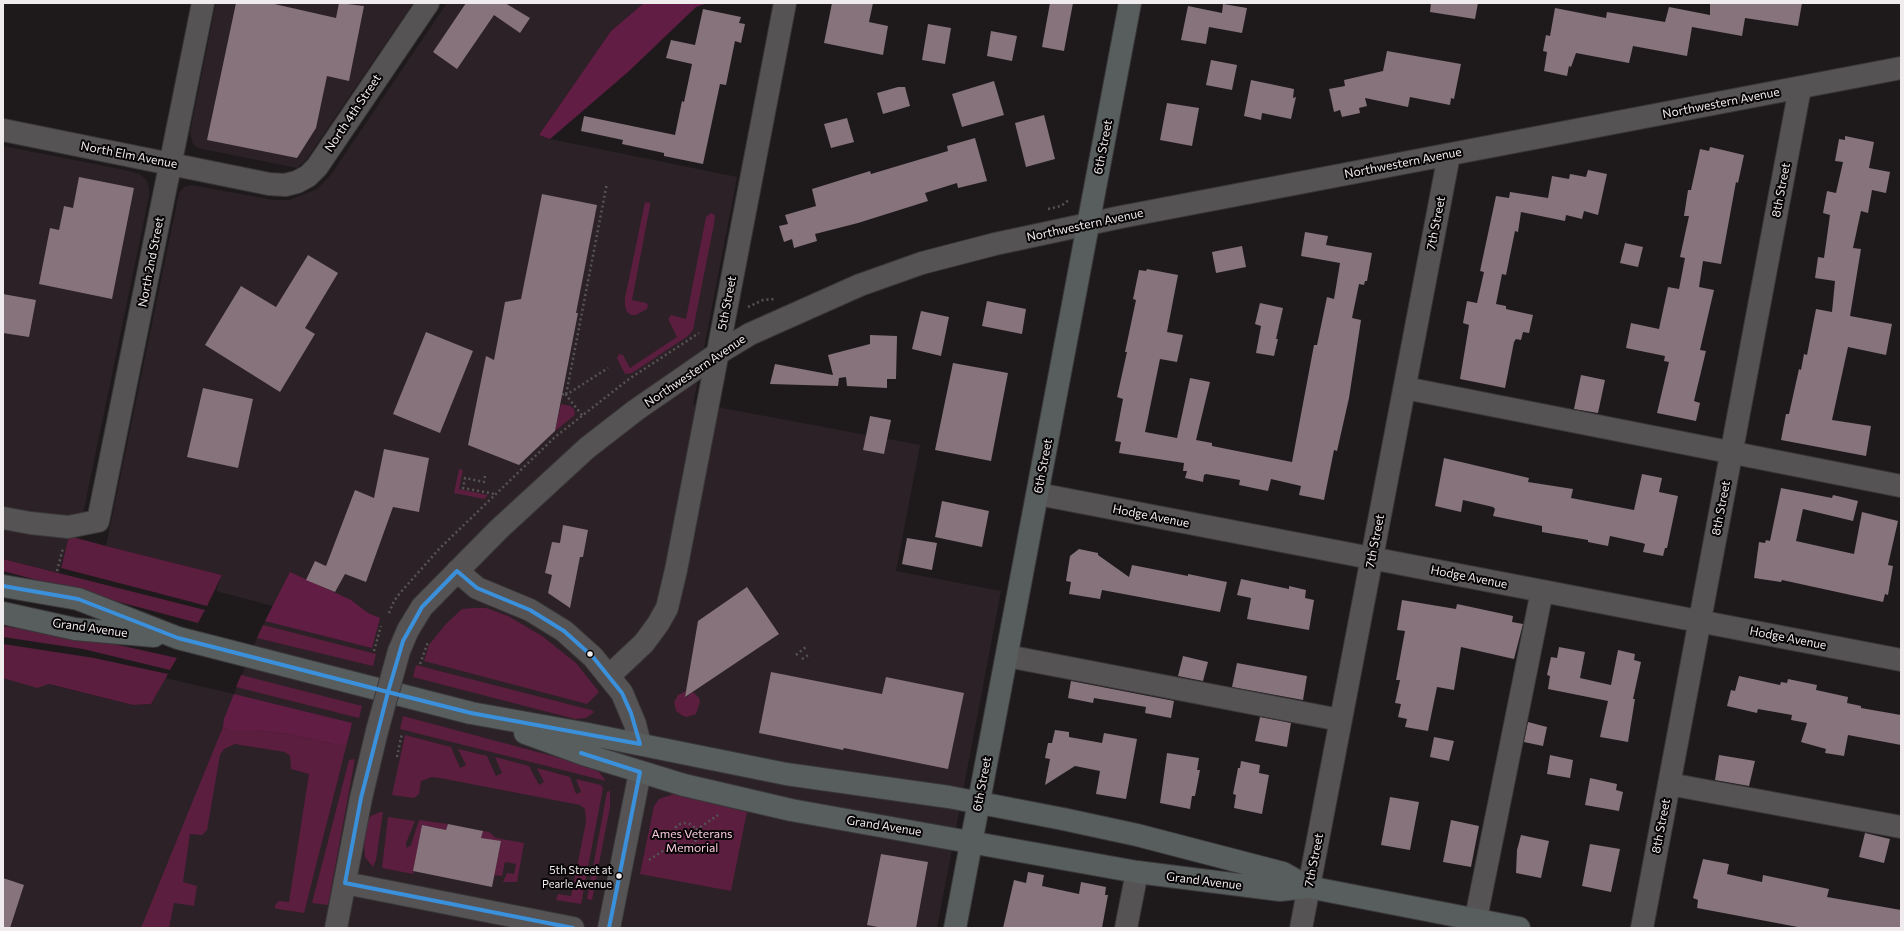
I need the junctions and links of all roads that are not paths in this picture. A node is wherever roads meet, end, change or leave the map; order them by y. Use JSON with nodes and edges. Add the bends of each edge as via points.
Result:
{"nodes":[{"id":1,"x":203,"y":3,"type":"edge"},
{"id":2,"x":428,"y":3,"type":"edge"},
{"id":3,"x":785,"y":3,"type":"edge"},
{"id":4,"x":1130,"y":3,"type":"edge"},
{"id":5,"x":1901,"y":68,"type":"edge"},
{"id":6,"x":1800,"y":88,"type":"junction"},
{"id":7,"x":3,"y":130,"type":"edge"},
{"id":8,"x":1449,"y":155,"type":"junction"},
{"id":9,"x":171,"y":164,"type":"junction"},
{"id":10,"x":255,"y":180,"type":"joint"},
{"id":11,"x":1089,"y":224,"type":"junction"},
{"id":12,"x":717,"y":354,"type":"junction"},
{"id":13,"x":1404,"y":388,"type":"junction"},
{"id":14,"x":1732,"y":453,"type":"junction"},
{"id":15,"x":1901,"y":486,"type":"edge"},
{"id":16,"x":1038,"y":494,"type":"junction"},
{"id":17,"x":3,"y":518,"type":"edge"},
{"id":18,"x":1372,"y":558,"type":"junction"},
{"id":19,"x":457,"y":571,"type":"junction"},
{"id":20,"x":3,"y":586,"type":"edge"},
{"id":21,"x":1542,"y":591,"type":"junction"},
{"id":22,"x":3,"y":613,"type":"edge"},
{"id":23,"x":1700,"y":621,"type":"junction"},
{"id":24,"x":178,"y":638,"type":"junction"},
{"id":25,"x":1007,"y":656,"type":"junction"},
{"id":26,"x":1901,"y":660,"type":"edge"},
{"id":27,"x":609,"y":676,"type":"junction"},
{"id":28,"x":471,"y":714,"type":"junction"},
{"id":29,"x":1340,"y":720,"type":"junction"},
{"id":30,"x":640,"y":744,"type":"junction"},
{"id":31,"x":640,"y":772,"type":"junction"},
{"id":32,"x":1669,"y":784,"type":"junction"},
{"id":33,"x":979,"y":803,"type":"junction"},
{"id":34,"x":1901,"y":827,"type":"edge"},
{"id":35,"x":971,"y":841,"type":"junction"},
{"id":36,"x":1136,"y":872,"type":"junction"},
{"id":37,"x":345,"y":883,"type":"junction"},
{"id":38,"x":1308,"y":887,"type":"junction"},
{"id":39,"x":1474,"y":923,"type":"edge"},
{"id":40,"x":336,"y":928,"type":"edge"},
{"id":41,"x":573,"y":928,"type":"edge"},
{"id":42,"x":609,"y":928,"type":"edge"},
{"id":43,"x":955,"y":928,"type":"edge"},
{"id":44,"x":1126,"y":928,"type":"edge"},
{"id":45,"x":1301,"y":928,"type":"edge"},
{"id":46,"x":1519,"y":928,"type":"edge"},
{"id":47,"x":1642,"y":928,"type":"edge"}],
"edges":[{"from":1,"to":9,"type":"street","name":"North 2nd Street"},
{"from":2,"to":10,"type":"street","name":"North 4th Street","via":[[317,167],[308,176],[285,185]]},
{"from":3,"to":12,"type":"street","name":"5th Street"},
{"from":4,"to":11,"type":"main road","name":"6th Street"},
{"from":5,"to":6,"type":"street","name":"Northwestern Avenue"},
{"from":6,"to":8,"type":"street","name":"Northwestern Avenue"},
{"from":6,"to":14,"type":"street","name":"8th Street"},
{"from":7,"to":9,"type":"street","name":"North Elm Avenue"},
{"from":8,"to":11,"type":"street","name":"Northwestern Avenue"},
{"from":8,"to":13,"type":"street","name":"7th Street"},
{"from":9,"to":10,"type":"street","name":"North Elm Avenue"},
{"from":9,"to":17,"type":"street","name":"North 2nd Street","via":[[98,521],[68,527]]},
{"from":11,"to":12,"type":"street","name":"Northwestern Avenue","via":[[995,244],[915,266],[860,285],[750,334]]},
{"from":11,"to":16,"type":"main road","name":"6th Street"},
{"from":12,"to":19,"type":"street","name":"Northwestern Avenue","via":[[636,410],[587,448]]},
{"from":12,"to":27,"type":"street","name":"5th Street","via":[[667,608],[644,643]]},
{"from":13,"to":14,"type":"street"},
{"from":13,"to":18,"type":"street","name":"7th Street"},
{"from":14,"to":15,"type":"street"},
{"from":14,"to":23,"type":"street","name":"8th Street"},
{"from":16,"to":18,"type":"street","name":"Hodge Avenue"},
{"from":16,"to":25,"type":"main road","name":"6th Street"},
{"from":18,"to":21,"type":"street","name":"Hodge Avenue"},
{"from":18,"to":29,"type":"street","name":"7th Street"},
{"from":19,"to":27,"type":"street","via":[[476,588],[530,610],[564,632]]},
{"from":19,"to":37,"type":"street","name":"Northwestern Avenue","bridge":true,"via":[[422,607],[399,651],[361,798]]},
{"from":20,"to":24,"type":"main road","name":"Grand Avenue","via":[[78,599]]},
{"from":21,"to":23,"type":"street","name":"Hodge Avenue"},
{"from":21,"to":39,"type":"street"},
{"from":22,"to":24,"type":"main road","name":"Grand Avenue","via":[[75,629]]},
{"from":23,"to":26,"type":"street","name":"Hodge Avenue"},
{"from":23,"to":32,"type":"street","name":"8th Street"},
{"from":24,"to":28,"type":"main road","name":"Grand Avenue"},
{"from":25,"to":29,"type":"street"},
{"from":25,"to":33,"type":"main road","name":"6th Street"},
{"from":27,"to":30,"type":"street","via":[[622,692]]},
{"from":28,"to":30,"type":"main road","name":"Grand Avenue"},
{"from":28,"to":31,"type":"main road","name":"Grand Avenue"},
{"from":29,"to":38,"type":"street","name":"7th Street"},
{"from":30,"to":33,"type":"main road","name":"Grand Avenue","via":[[786,774]]},
{"from":31,"to":35,"type":"main road","name":"Grand Avenue","via":[[727,796],[791,810]]},
{"from":31,"to":42,"type":"street"},
{"from":32,"to":34,"type":"street"},
{"from":32,"to":47,"type":"street","name":"8th Street"},
{"from":33,"to":35,"type":"main road","name":"6th Street"},
{"from":33,"to":38,"type":"main road","name":"Grand Avenue","via":[[1137,835],[1283,873]]},
{"from":35,"to":36,"type":"main road","name":"Grand Avenue"},
{"from":35,"to":43,"type":"main road","name":"6th Street"},
{"from":36,"to":38,"type":"main road","name":"Grand Avenue","via":[[1280,890]]},
{"from":36,"to":44,"type":"street"},
{"from":37,"to":40,"type":"street","name":"Northwestern Avenue"},
{"from":37,"to":41,"type":"street"},
{"from":38,"to":39,"type":"main road","name":"Grand Avenue"},
{"from":38,"to":45,"type":"street","name":"7th Street"},
{"from":39,"to":46,"type":"main road","name":"Grand Avenue"}]}
